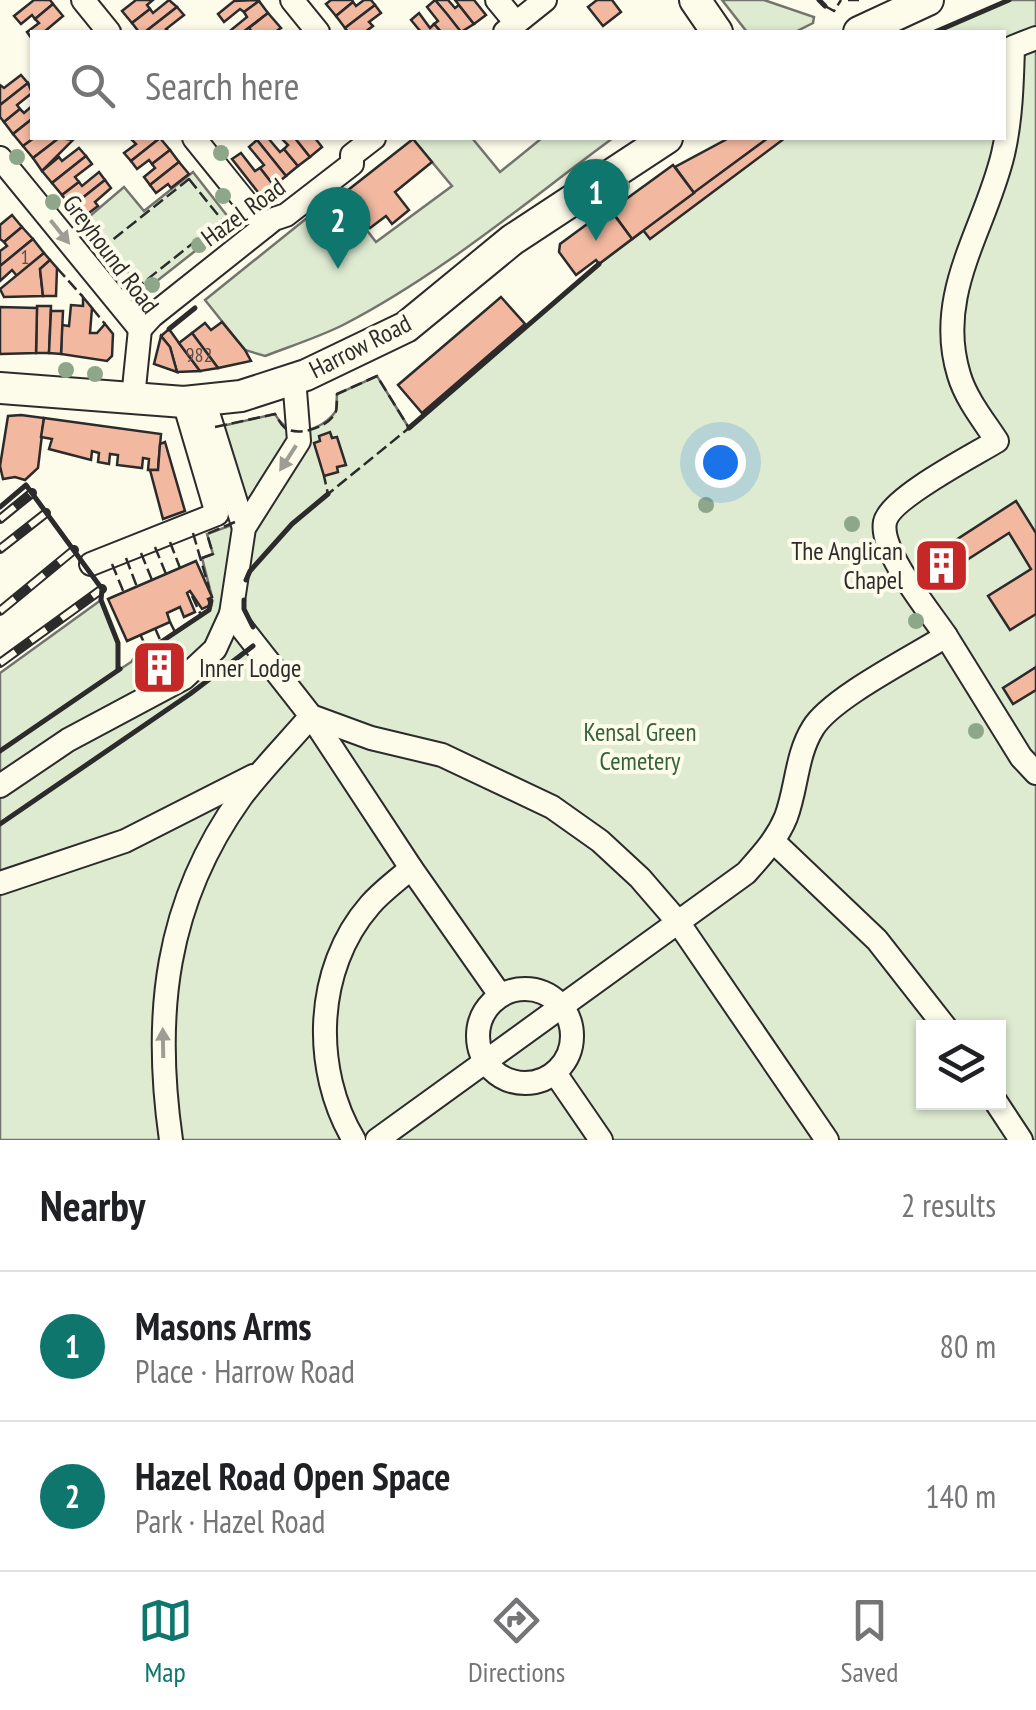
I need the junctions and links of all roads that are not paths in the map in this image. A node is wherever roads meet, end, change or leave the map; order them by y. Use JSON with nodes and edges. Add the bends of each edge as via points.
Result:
{"nodes":[{"id":1,"x":83,"y":0,"type":"edge"},
{"id":2,"x":292,"y":0,"type":"edge"},
{"id":3,"x":498,"y":0,"type":"edge"},
{"id":4,"x":545,"y":0,"type":"edge"},
{"id":5,"x":695,"y":0,"type":"edge"},
{"id":6,"x":928,"y":0,"type":"edge"},
{"id":7,"x":510,"y":28,"type":"edge"},
{"id":8,"x":108,"y":30,"type":"edge"},
{"id":9,"x":316,"y":30,"type":"edge"},
{"id":10,"x":716,"y":30,"type":"edge"},
{"id":11,"x":862,"y":30,"type":"edge"},
{"id":12,"x":1036,"y":38,"type":"edge"},
{"id":13,"x":1006,"y":118,"type":"edge"},
{"id":14,"x":196,"y":140,"type":"edge"},
{"id":15,"x":372,"y":140,"type":"edge"},
{"id":16,"x":664,"y":140,"type":"edge"},
{"id":17,"x":1004,"y":140,"type":"edge"},
{"id":18,"x":0,"y":158,"type":"edge"},
{"id":19,"x":272,"y":220,"type":"junction"},
{"id":20,"x":140,"y":329,"type":"junction"},
{"id":21,"x":294,"y":378,"type":"junction"},
{"id":22,"x":0,"y":388,"type":"edge"},
{"id":23,"x":133,"y":398,"type":"junction"},
{"id":24,"x":194,"y":401,"type":"junction"},
{"id":25,"x":244,"y":528,"type":"junction"},
{"id":26,"x":90,"y":564,"type":"dead end"},
{"id":27,"x":231,"y":614,"type":"junction"},
{"id":28,"x":946,"y":636,"type":"junction"},
{"id":29,"x":311,"y":716,"type":"junction"},
{"id":30,"x":264,"y":771,"type":"junction"},
{"id":31,"x":1036,"y":773,"type":"edge"},
{"id":32,"x":0,"y":786,"type":"edge"},
{"id":33,"x":774,"y":842,"type":"junction"},
{"id":34,"x":411,"y":868,"type":"junction"},
{"id":35,"x":0,"y":884,"type":"edge"},
{"id":36,"x":678,"y":922,"type":"junction"},
{"id":37,"x":500,"y":995,"type":"junction"},
{"id":38,"x":562,"y":1006,"type":"junction"},
{"id":39,"x":940,"y":1020,"type":"edge"},
{"id":40,"x":486,"y":1062,"type":"junction"},
{"id":41,"x":554,"y":1074,"type":"junction"},
{"id":42,"x":1001,"y":1110,"type":"edge"},
{"id":43,"x":172,"y":1140,"type":"edge"},
{"id":44,"x":354,"y":1140,"type":"edge"},
{"id":45,"x":377,"y":1140,"type":"edge"},
{"id":46,"x":601,"y":1140,"type":"edge"},
{"id":47,"x":827,"y":1140,"type":"edge"},
{"id":48,"x":1021,"y":1140,"type":"edge"}],
"edges":[{"from":1,"to":8,"type":"street"},
{"from":2,"to":9,"type":"street"},
{"from":3,"to":7,"type":"street"},
{"from":4,"to":7,"type":"street"},
{"from":5,"to":10,"type":"main road"},
{"from":6,"to":11,"type":"main road"},
{"from":12,"to":13,"type":"street","via":[[1012,47]]},
{"from":14,"to":19,"type":"street"},
{"from":15,"to":19,"type":"street","name":"Hazel Road","via":[[352,156],[352,164]]},
{"from":16,"to":21,"type":"main road","name":"Harrow Road","via":[[512,240],[406,327]]},
{"from":17,"to":28,"type":"street","via":[[962,264],[950,334],[959,376],[997,442],[900,502],[885,522],[892,554]]},
{"from":18,"to":20,"type":"street","name":"Greyhound Road","one_way":true},
{"from":19,"to":20,"type":"street","name":"Hazel Road"},
{"from":20,"to":23,"type":"street","name":"Greyhound Road"},
{"from":21,"to":24,"type":"main road","name":"Harrow Road","via":[[241,396]]},
{"from":21,"to":25,"type":"street","one_way":true,"via":[[300,440]]},
{"from":22,"to":23,"type":"main road","name":"Harrow Road"},
{"from":23,"to":24,"type":"main road","name":"Harrow Road"},
{"from":24,"to":25,"type":"street"},
{"from":24,"to":26,"type":"street","via":[[217,514]]},
{"from":25,"to":27,"type":"street"},
{"from":27,"to":29,"type":"street"},
{"from":27,"to":32,"type":"street","via":[[215,649],[184,678],[68,740]]},
{"from":28,"to":31,"type":"street"},
{"from":28,"to":33,"type":"street","via":[[814,726]]},
{"from":29,"to":30,"type":"street"},
{"from":29,"to":34,"type":"street"},
{"from":29,"to":36,"type":"street","via":[[442,755],[552,807],[600,841]]},
{"from":30,"to":35,"type":"street","via":[[125,841]]},
{"from":43,"to":30,"type":"street","one_way":true,"via":[[162,1042],[169,964],[207,856]]},
{"from":33,"to":36,"type":"street","via":[[746,873]]},
{"from":33,"to":39,"type":"street","via":[[877,940]]},
{"from":34,"to":37,"type":"street"},
{"from":34,"to":44,"type":"street","via":[[352,931],[329,989],[326,1059],[333,1098]]},
{"from":36,"to":38,"type":"street"},
{"from":36,"to":47,"type":"street"},
{"from":37,"to":38,"type":"street","via":[[527,989]]},
{"from":37,"to":40,"type":"street","via":[[481,1018]]},
{"from":38,"to":40,"type":"street"},
{"from":38,"to":41,"type":"street","via":[[570,1019],[571,1048]]},
{"from":40,"to":41,"type":"street","via":[[510,1081]]},
{"from":40,"to":45,"type":"street"},
{"from":41,"to":46,"type":"street"},
{"from":42,"to":48,"type":"street"}]}
